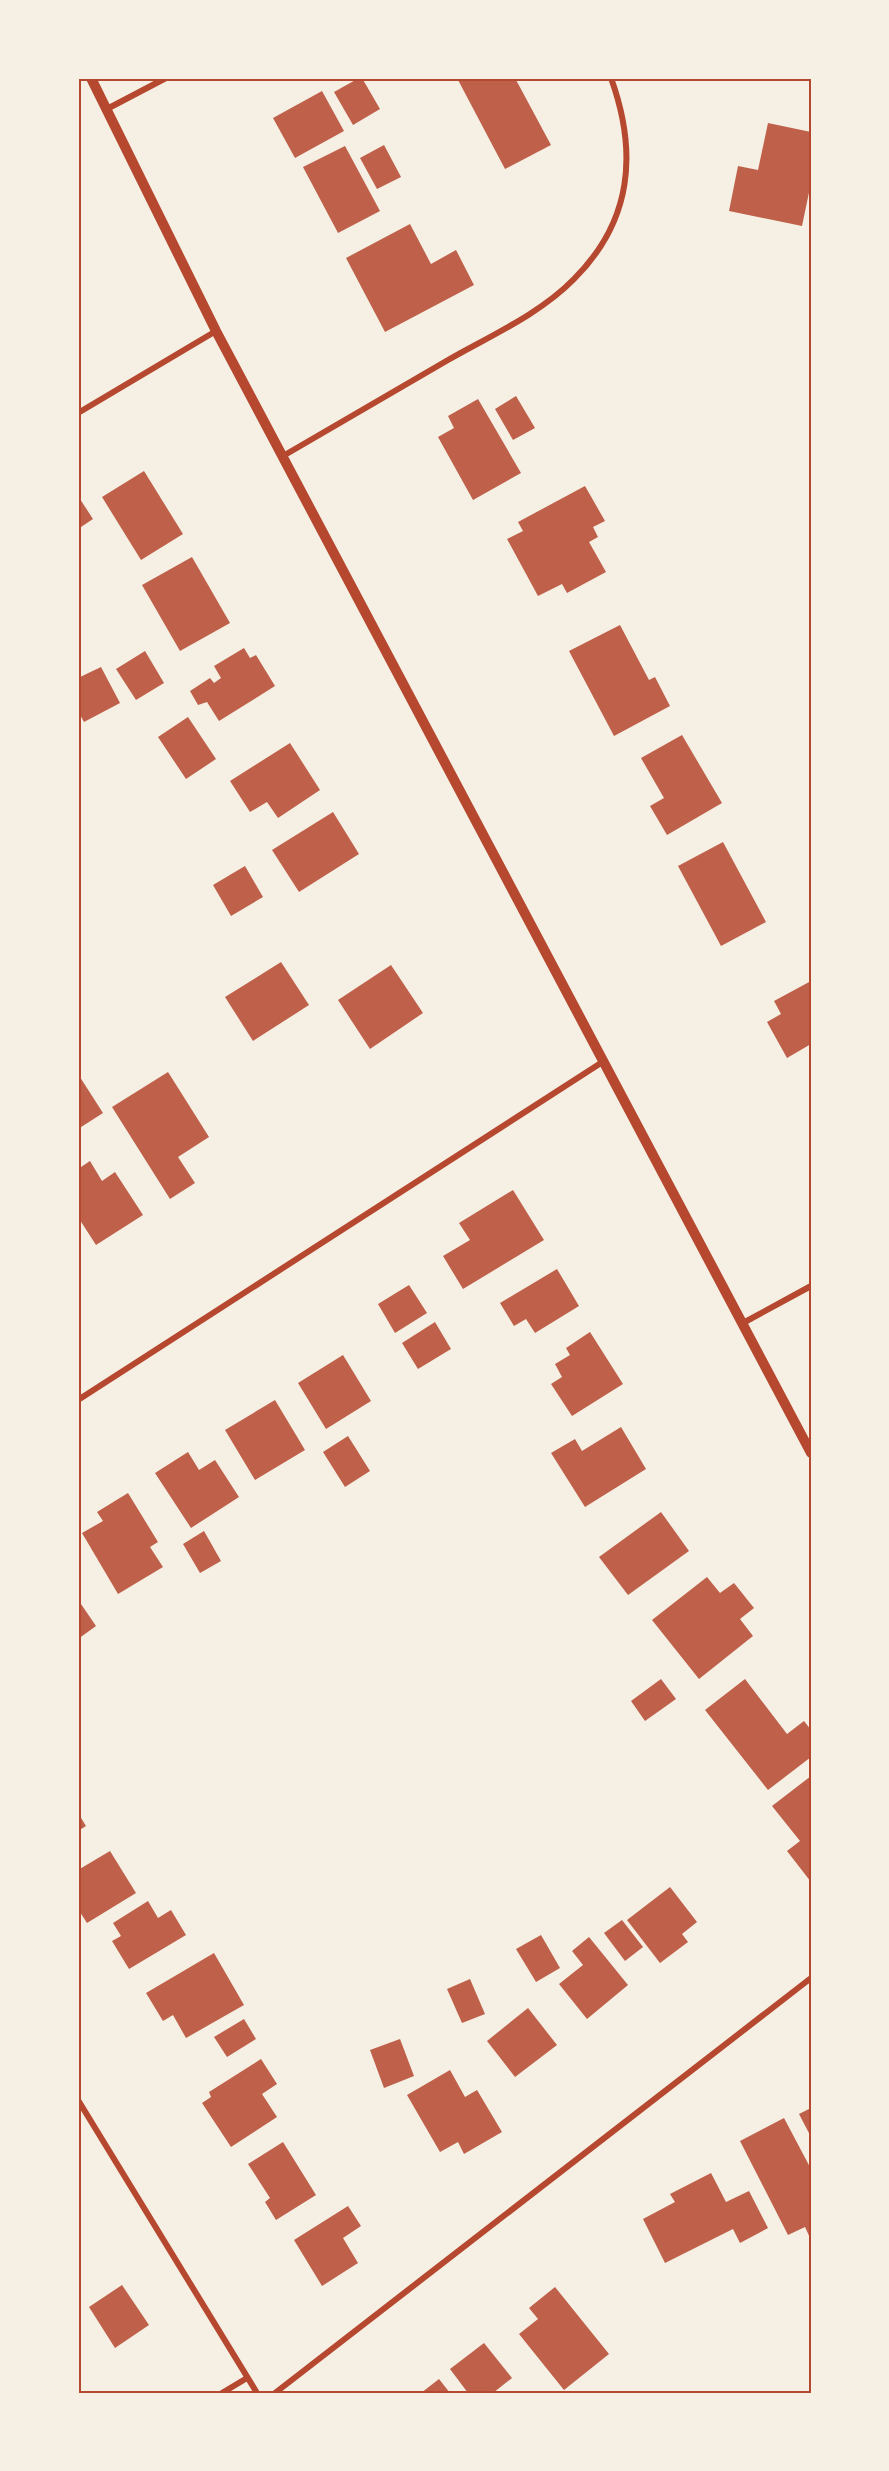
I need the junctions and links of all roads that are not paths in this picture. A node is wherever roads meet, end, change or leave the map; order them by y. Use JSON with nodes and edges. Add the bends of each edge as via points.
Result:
{"nodes":[{"id":1,"x":91,"y":78,"type":"edge"},
{"id":2,"x":166,"y":78,"type":"edge"},
{"id":3,"x":611,"y":78,"type":"edge"},
{"id":4,"x":105,"y":110,"type":"junction"},
{"id":5,"x":216,"y":331,"type":"junction"},
{"id":6,"x":78,"y":413,"type":"edge"},
{"id":7,"x":283,"y":456,"type":"junction"},
{"id":8,"x":604,"y":1061,"type":"junction"},
{"id":9,"x":811,"y":1286,"type":"edge"},
{"id":10,"x":742,"y":1323,"type":"junction"},
{"id":11,"x":78,"y":1400,"type":"edge"},
{"id":12,"x":811,"y":1453,"type":"edge"},
{"id":13,"x":811,"y":1978,"type":"edge"},
{"id":14,"x":78,"y":2100,"type":"edge"},
{"id":15,"x":247,"y":2378,"type":"junction"},
{"id":16,"x":222,"y":2393,"type":"edge"},
{"id":17,"x":256,"y":2393,"type":"edge"},
{"id":18,"x":275,"y":2393,"type":"edge"}],
"edges":[{"from":1,"to":4,"type":"street"},
{"from":2,"to":4,"type":"street"},
{"from":3,"to":7,"type":"street","via":[[626,133],[624,191],[614,223],[598,251],[573,280],[504,328]]},
{"from":4,"to":5,"type":"street"},
{"from":5,"to":6,"type":"street"},
{"from":5,"to":7,"type":"street"},
{"from":7,"to":8,"type":"street"},
{"from":8,"to":10,"type":"street"},
{"from":8,"to":11,"type":"street"},
{"from":9,"to":10,"type":"street"},
{"from":10,"to":12,"type":"street"},
{"from":13,"to":18,"type":"street"},
{"from":14,"to":15,"type":"street"},
{"from":15,"to":16,"type":"street"},
{"from":15,"to":17,"type":"street"}]}
